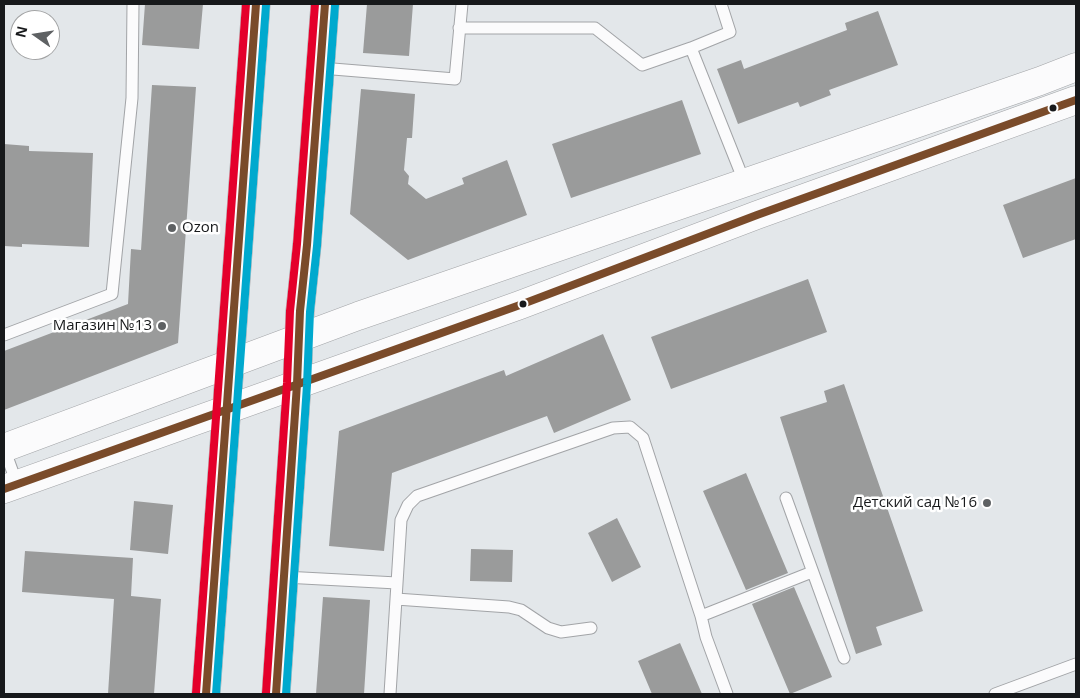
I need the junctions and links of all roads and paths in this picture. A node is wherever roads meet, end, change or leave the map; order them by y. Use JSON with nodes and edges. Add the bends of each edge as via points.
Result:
{"nodes":[{"id":1,"x":133,"y":4,"type":"edge"},
{"id":2,"x":256,"y":4,"type":"edge"},
{"id":3,"x":325,"y":4,"type":"edge"},
{"id":4,"x":462,"y":4,"type":"edge"},
{"id":5,"x":721,"y":4,"type":"edge"},
{"id":6,"x":459,"y":28,"type":"junction"},
{"id":7,"x":691,"y":48,"type":"junction"},
{"id":8,"x":1076,"y":67,"type":"edge"},
{"id":9,"x":321,"y":68,"type":"junction"},
{"id":10,"x":1076,"y":100,"type":"edge"},
{"id":11,"x":744,"y":181,"type":"junction"},
{"id":12,"x":4,"y":335,"type":"edge"},
{"id":13,"x":299,"y":338,"type":"junction"},
{"id":14,"x":231,"y":364,"type":"junction"},
{"id":15,"x":297,"y":384,"type":"junction"},
{"id":16,"x":227,"y":409,"type":"junction"},
{"id":17,"x":4,"y":448,"type":"edge"},
{"id":18,"x":10,"y":487,"type":"edge"},
{"id":19,"x":786,"y":498,"type":"dead end"},
{"id":20,"x":812,"y":572,"type":"junction"},
{"id":21,"x":284,"y":577,"type":"junction"},
{"id":22,"x":397,"y":583,"type":"junction"},
{"id":23,"x":396,"y":599,"type":"junction"},
{"id":24,"x":701,"y":616,"type":"junction"},
{"id":25,"x":591,"y":628,"type":"dead end"},
{"id":26,"x":844,"y":658,"type":"dead end"},
{"id":27,"x":1076,"y":664,"type":"edge"},
{"id":28,"x":206,"y":694,"type":"edge"},
{"id":29,"x":276,"y":694,"type":"edge"},
{"id":30,"x":390,"y":694,"type":"edge"},
{"id":31,"x":727,"y":694,"type":"edge"},
{"id":32,"x":995,"y":694,"type":"edge"}],
"edges":[{"from":1,"to":12,"type":"lane","via":[[132,98],[112,294]]},
{"from":2,"to":14,"type":"street"},
{"from":3,"to":9,"type":"street"},
{"from":4,"to":6,"type":"lane"},
{"from":5,"to":7,"type":"lane","via":[[730,32]]},
{"from":6,"to":7,"type":"lane","via":[[595,28],[642,65]]},
{"from":6,"to":9,"type":"lane","via":[[455,79]]},
{"from":7,"to":11,"type":"lane"},
{"from":8,"to":11,"type":"street"},
{"from":9,"to":13,"type":"street"},
{"from":10,"to":15,"type":"street"},
{"from":11,"to":13,"type":"street"},
{"from":13,"to":14,"type":"street"},
{"from":13,"to":15,"type":"street"},
{"from":14,"to":16,"type":"street"},
{"from":14,"to":17,"type":"street"},
{"from":15,"to":16,"type":"street"},
{"from":15,"to":21,"type":"street"},
{"from":16,"to":18,"type":"street"},
{"from":16,"to":28,"type":"street"},
{"from":17,"to":18,"type":"lane"},
{"from":19,"to":20,"type":"lane"},
{"from":20,"to":24,"type":"lane"},
{"from":20,"to":26,"type":"lane"},
{"from":21,"to":22,"type":"lane"},
{"from":21,"to":29,"type":"street"},
{"from":22,"to":23,"type":"lane"},
{"from":22,"to":24,"type":"lane","via":[[401,520],[417,496],[613,428],[630,427],[643,438]]},
{"from":23,"to":25,"type":"lane","via":[[509,607],[561,632]]},
{"from":23,"to":30,"type":"lane"},
{"from":24,"to":31,"type":"lane"},
{"from":27,"to":32,"type":"lane"}]}
